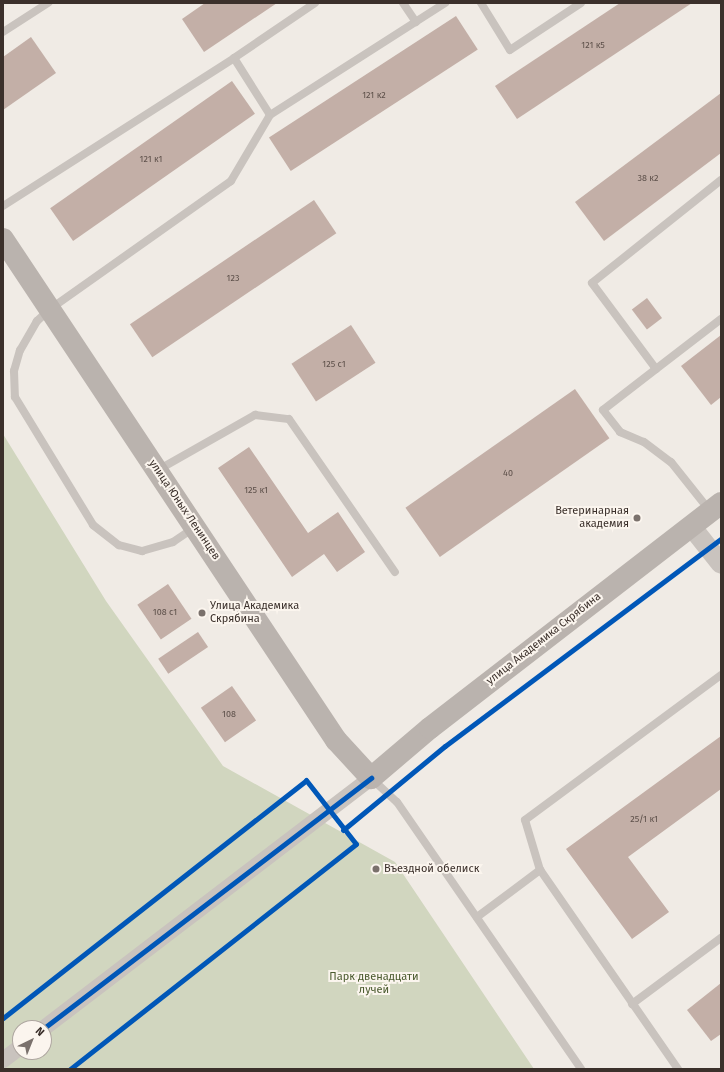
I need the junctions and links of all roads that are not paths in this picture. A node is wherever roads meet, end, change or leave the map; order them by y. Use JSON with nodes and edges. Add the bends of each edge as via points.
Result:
{"nodes":[{"id":1,"x":48,"y":3,"type":"edge"},
{"id":2,"x":315,"y":3,"type":"edge"},
{"id":3,"x":403,"y":3,"type":"edge"},
{"id":4,"x":445,"y":3,"type":"edge"},
{"id":5,"x":481,"y":3,"type":"edge"},
{"id":6,"x":581,"y":3,"type":"edge"},
{"id":7,"x":416,"y":22,"type":"junction"},
{"id":8,"x":3,"y":32,"type":"edge"},
{"id":9,"x":234,"y":58,"type":"junction"},
{"id":10,"x":270,"y":115,"type":"junction"},
{"id":11,"x":721,"y":180,"type":"edge"},
{"id":12,"x":3,"y":206,"type":"edge"},
{"id":13,"x":3,"y":239,"type":"edge"},
{"id":14,"x":50,"y":308,"type":"junction"},
{"id":15,"x":721,"y":319,"type":"edge"},
{"id":16,"x":656,"y":369,"type":"junction"},
{"id":17,"x":157,"y":471,"type":"junction"},
{"id":18,"x":716,"y":507,"type":"edge"},
{"id":19,"x":691,"y":526,"type":"junction"},
{"id":20,"x":195,"y":527,"type":"junction"},
{"id":21,"x":721,"y":564,"type":"edge"},
{"id":22,"x":395,"y":572,"type":"dead end"},
{"id":23,"x":721,"y":675,"type":"edge"},
{"id":24,"x":371,"y":778,"type":"junction"},
{"id":25,"x":540,"y":870,"type":"junction"},
{"id":26,"x":477,"y":917,"type":"junction"},
{"id":27,"x":721,"y":938,"type":"edge"},
{"id":28,"x":632,"y":1004,"type":"junction"},
{"id":29,"x":52,"y":1022,"type":"edge"},
{"id":30,"x":12,"y":1053,"type":"edge"},
{"id":31,"x":3,"y":1060,"type":"edge"},
{"id":32,"x":582,"y":1069,"type":"edge"},
{"id":33,"x":678,"y":1069,"type":"edge"}],
"edges":[{"from":1,"to":8,"type":"lane"},
{"from":2,"to":9,"type":"lane"},
{"from":3,"to":7,"type":"lane"},
{"from":4,"to":7,"type":"lane"},
{"from":5,"to":6,"type":"lane","via":[[510,50]]},
{"from":7,"to":10,"type":"lane"},
{"from":9,"to":10,"type":"lane"},
{"from":9,"to":12,"type":"lane"},
{"from":10,"to":14,"type":"lane","via":[[231,181]]},
{"from":11,"to":16,"type":"lane","via":[[592,283]]},
{"from":13,"to":14,"type":"main road","name":"улица Юных Ленинцев"},
{"from":14,"to":17,"type":"main road","name":"улица Юных Ленинцев"},
{"from":14,"to":20,"type":"lane","via":[[37,321],[20,350],[14,371],[15,397],[93,524],[119,545],[142,551],[173,542]]},
{"from":15,"to":16,"type":"lane"},
{"from":16,"to":18,"type":"lane","via":[[603,410],[620,432],[644,442],[671,462]]},
{"from":17,"to":20,"type":"main road","name":"улица Юных Ленинцев"},
{"from":17,"to":22,"type":"lane","via":[[255,415],[289,419]]},
{"from":18,"to":19,"type":"main road","name":"улица Академика Скрябина"},
{"from":19,"to":21,"type":"street"},
{"from":19,"to":24,"type":"main road","name":"улица Академика Скрябина","via":[[430,728]]},
{"from":20,"to":24,"type":"main road","name":"улица Юных Ленинцев","via":[[336,740]]},
{"from":23,"to":25,"type":"lane","via":[[525,820]]},
{"from":24,"to":26,"type":"lane","via":[[397,802]]},
{"from":24,"to":29,"type":"street"},
{"from":25,"to":26,"type":"lane"},
{"from":25,"to":28,"type":"lane"},
{"from":26,"to":32,"type":"lane"},
{"from":27,"to":28,"type":"lane"},
{"from":28,"to":33,"type":"lane"},
{"from":30,"to":31,"type":"street"}]}
